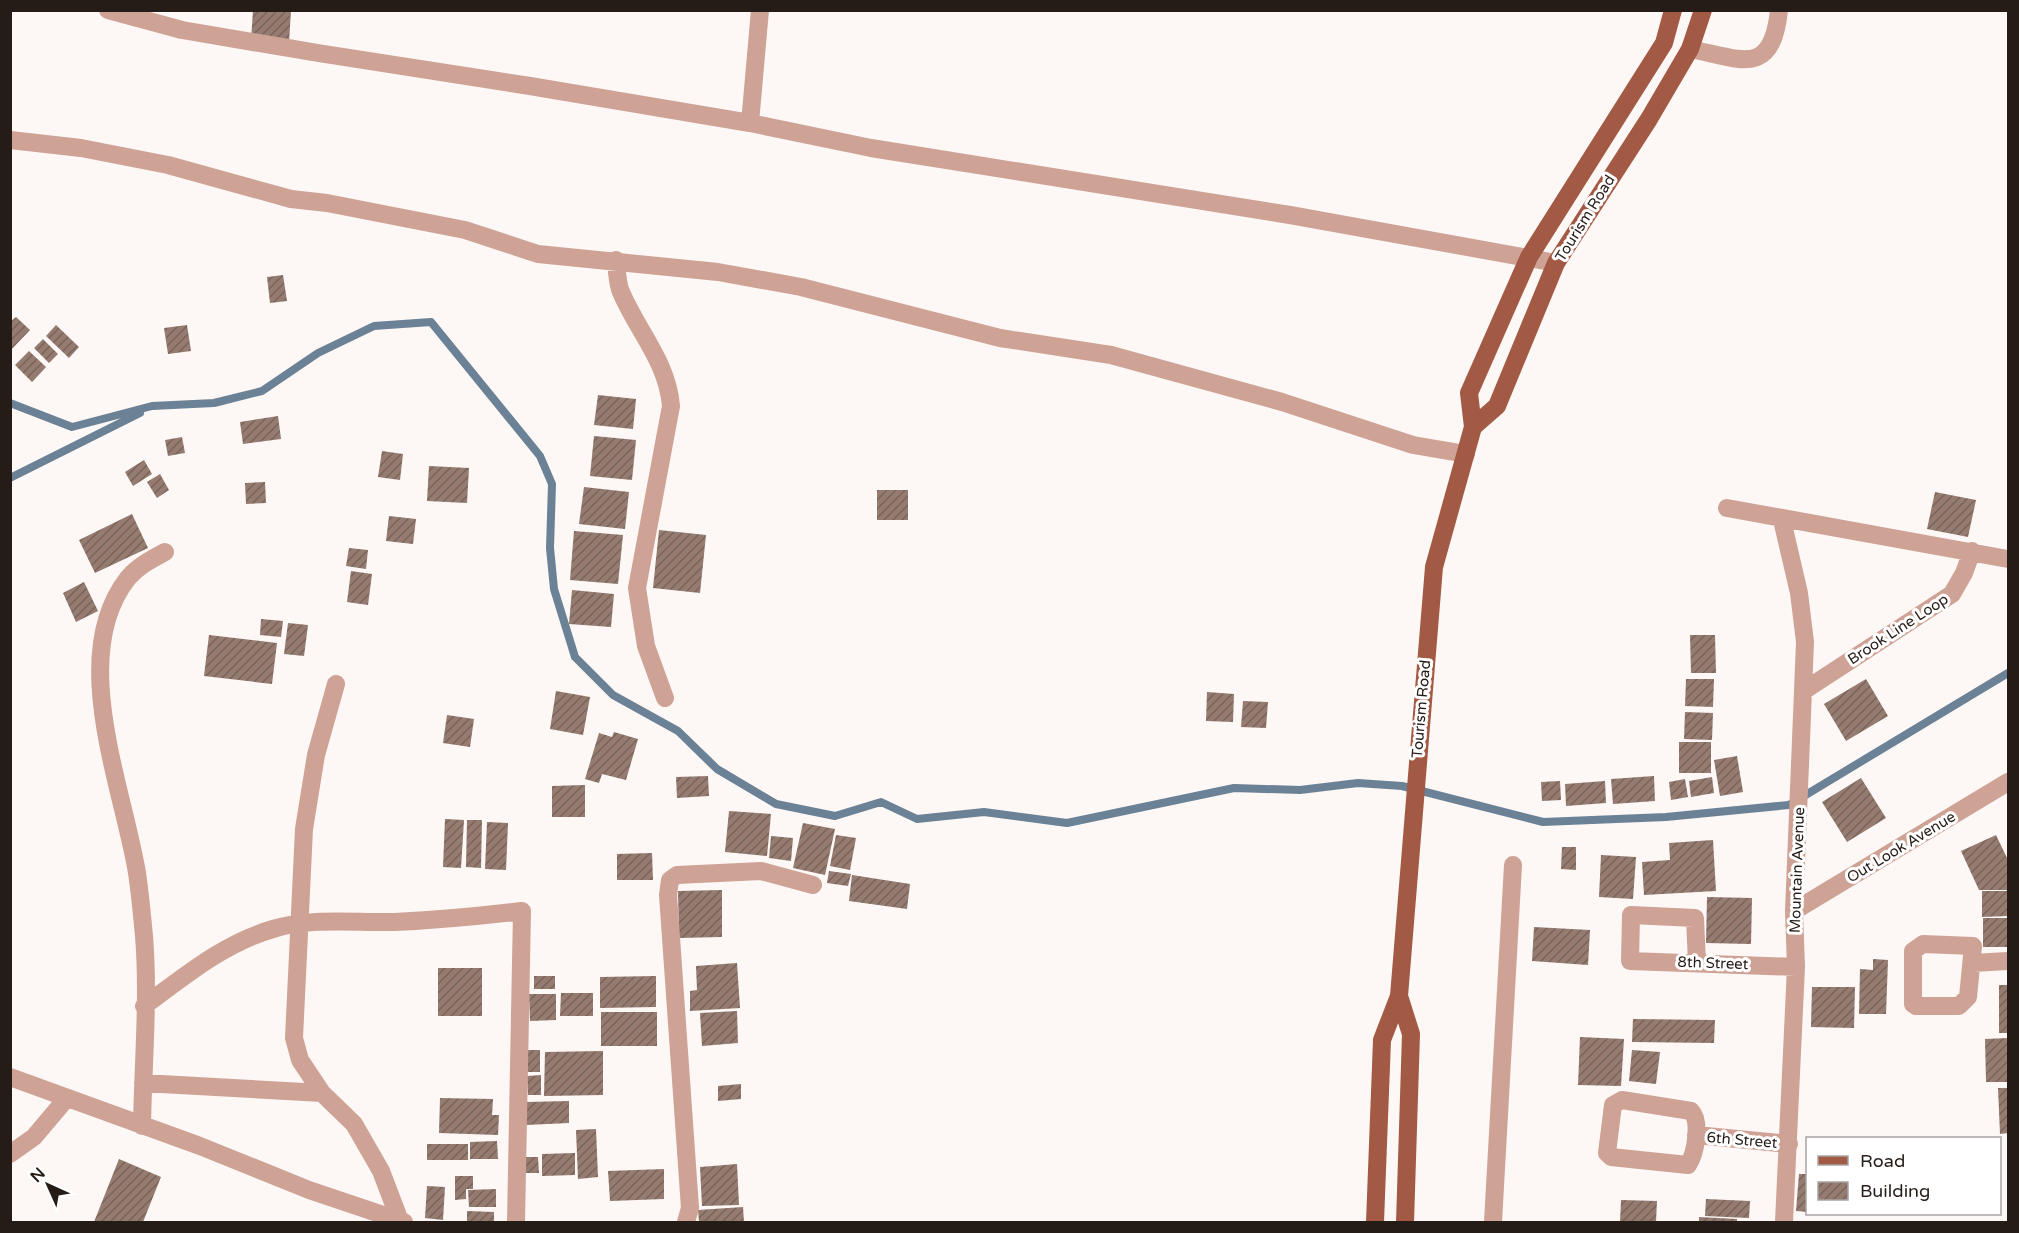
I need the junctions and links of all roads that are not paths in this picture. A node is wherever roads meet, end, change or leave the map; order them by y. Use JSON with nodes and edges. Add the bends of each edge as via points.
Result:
{"nodes":[{"id":1,"x":108,"y":10,"type":"edge"},
{"id":2,"x":760,"y":10,"type":"edge"},
{"id":3,"x":1673,"y":10,"type":"edge"},
{"id":4,"x":1703,"y":10,"type":"edge"},
{"id":5,"x":1779,"y":10,"type":"edge"},
{"id":6,"x":1690,"y":49,"type":"junction"},
{"id":7,"x":750,"y":123,"type":"junction"},
{"id":8,"x":10,"y":140,"type":"edge"},
{"id":9,"x":1529,"y":256,"type":"junction"},
{"id":10,"x":616,"y":260,"type":"junction"},
{"id":11,"x":1556,"y":263,"type":"junction"},
{"id":12,"x":1473,"y":427,"type":"junction"},
{"id":13,"x":1466,"y":454,"type":"junction"},
{"id":14,"x":1728,"y":508,"type":"dead end"},
{"id":15,"x":1782,"y":520,"type":"junction"},
{"id":16,"x":1972,"y":551,"type":"junction"},
{"id":17,"x":165,"y":552,"type":"dead end"},
{"id":18,"x":2008,"y":559,"type":"edge"},
{"id":19,"x":336,"y":684,"type":"dead end"},
{"id":20,"x":1805,"y":690,"type":"junction"},
{"id":21,"x":665,"y":698,"type":"dead end"},
{"id":22,"x":2008,"y":782,"type":"edge"},
{"id":23,"x":1513,"y":865,"type":"dead end"},
{"id":24,"x":813,"y":885,"type":"dead end"},
{"id":25,"x":1794,"y":911,"type":"junction"},
{"id":26,"x":300,"y":922,"type":"junction"},
{"id":27,"x":2008,"y":961,"type":"edge"},
{"id":28,"x":1697,"y":963,"type":"junction"},
{"id":29,"x":1973,"y":963,"type":"junction"},
{"id":30,"x":1796,"y":967,"type":"junction"},
{"id":31,"x":1399,"y":996,"type":"junction"},
{"id":32,"x":144,"y":1006,"type":"junction"},
{"id":33,"x":10,"y":1077,"type":"edge"},
{"id":34,"x":143,"y":1083,"type":"junction"},
{"id":35,"x":322,"y":1093,"type":"junction"},
{"id":36,"x":66,"y":1099,"type":"junction"},
{"id":37,"x":142,"y":1126,"type":"junction"},
{"id":38,"x":1695,"y":1135,"type":"junction"},
{"id":39,"x":1789,"y":1144,"type":"junction"},
{"id":40,"x":10,"y":1154,"type":"edge"},
{"id":41,"x":402,"y":1222,"type":"edge"},
{"id":42,"x":516,"y":1222,"type":"edge"},
{"id":43,"x":686,"y":1222,"type":"edge"},
{"id":44,"x":1376,"y":1222,"type":"edge"},
{"id":45,"x":1405,"y":1222,"type":"edge"},
{"id":46,"x":1493,"y":1222,"type":"edge"},
{"id":47,"x":1784,"y":1222,"type":"edge"}],
"edges":[{"from":1,"to":7,"type":"street","via":[[193,32]]},
{"from":2,"to":7,"type":"street"},
{"from":3,"to":9,"type":"main road","name":"Tourism Road","via":[[1664,43]]},
{"from":4,"to":6,"type":"main road","name":"Tourism Road"},
{"from":5,"to":6,"type":"street","via":[[1771,47],[1760,58],[1743,60]]},
{"from":6,"to":11,"type":"main road","name":"Tourism Road"},
{"from":7,"to":9,"type":"street","via":[[871,148]]},
{"from":8,"to":10,"type":"street","via":[[81,148],[168,165],[291,199],[465,230],[538,254]]},
{"from":9,"to":11,"type":"street"},
{"from":9,"to":12,"type":"main road","name":"Tourism Road","via":[[1468,393]]},
{"from":10,"to":13,"type":"street","via":[[780,283],[1000,338],[1111,355],[1282,402],[1413,445]]},
{"from":10,"to":21,"type":"street","via":[[620,290],[663,367],[670,390],[671,406],[637,588],[646,646]]},
{"from":11,"to":12,"type":"main road","name":"Tourism Road","via":[[1497,406]]},
{"from":12,"to":13,"type":"main road","name":"Tourism Road"},
{"from":13,"to":31,"type":"main road","name":"Tourism Road","via":[[1434,567]]},
{"from":14,"to":15,"type":"street"},
{"from":15,"to":16,"type":"street"},
{"from":15,"to":20,"type":"street","name":"Mountain Avenue","via":[[1799,593]]},
{"from":16,"to":18,"type":"street"},
{"from":16,"to":20,"type":"street","name":"Brook Line Loop","via":[[1952,594]]},
{"from":17,"to":32,"type":"street","via":[[129,577],[119,592],[100,658],[109,744],[137,872],[144,938]]},
{"from":19,"to":26,"type":"street","via":[[316,755],[304,828]]},
{"from":20,"to":25,"type":"street","name":"Mountain Avenue"},
{"from":22,"to":25,"type":"street","name":"Out Look Avenue"},
{"from":23,"to":46,"type":"street"},
{"from":24,"to":43,"type":"street","via":[[761,871],[677,875],[670,880],[690,1208]]},
{"from":25,"to":30,"type":"street","name":"Mountain Avenue"},
{"from":26,"to":32,"type":"street","via":[[240,941],[206,960]]},
{"from":26,"to":35,"type":"street","via":[[294,1038],[300,1060]]},
{"from":26,"to":42,"type":"street","via":[[429,920],[522,910]]},
{"from":27,"to":29,"type":"street"},
{"from":28,"to":28,"type":"street","name":"8th Street","via":[[1630,961],[1630,918],[1634,914],[1695,918]]},
{"from":28,"to":30,"type":"street","name":"8th Street"},
{"from":29,"to":29,"type":"street","via":[[1964,1003],[1913,1004],[1913,951],[1917,946],[1971,945]]},
{"from":30,"to":39,"type":"street","name":"Mountain Avenue"},
{"from":31,"to":44,"type":"main road","name":"Tourism Road","via":[[1382,1040]]},
{"from":31,"to":45,"type":"main road","name":"Tourism Road","via":[[1411,1034]]},
{"from":32,"to":34,"type":"street"},
{"from":33,"to":36,"type":"street"},
{"from":34,"to":35,"type":"street"},
{"from":34,"to":37,"type":"street"},
{"from":35,"to":41,"type":"street","via":[[354,1124],[381,1171]]},
{"from":36,"to":37,"type":"street"},
{"from":36,"to":40,"type":"street","via":[[34,1137]]},
{"from":37,"to":41,"type":"street"},
{"from":38,"to":38,"type":"street","via":[[1696,1116],[1691,1111],[1622,1100],[1613,1105],[1607,1153],[1615,1158],[1684,1166],[1692,1159]]},
{"from":38,"to":39,"type":"street","name":"6th Street"},
{"from":39,"to":47,"type":"street","name":"Mountain Avenue"}]}
